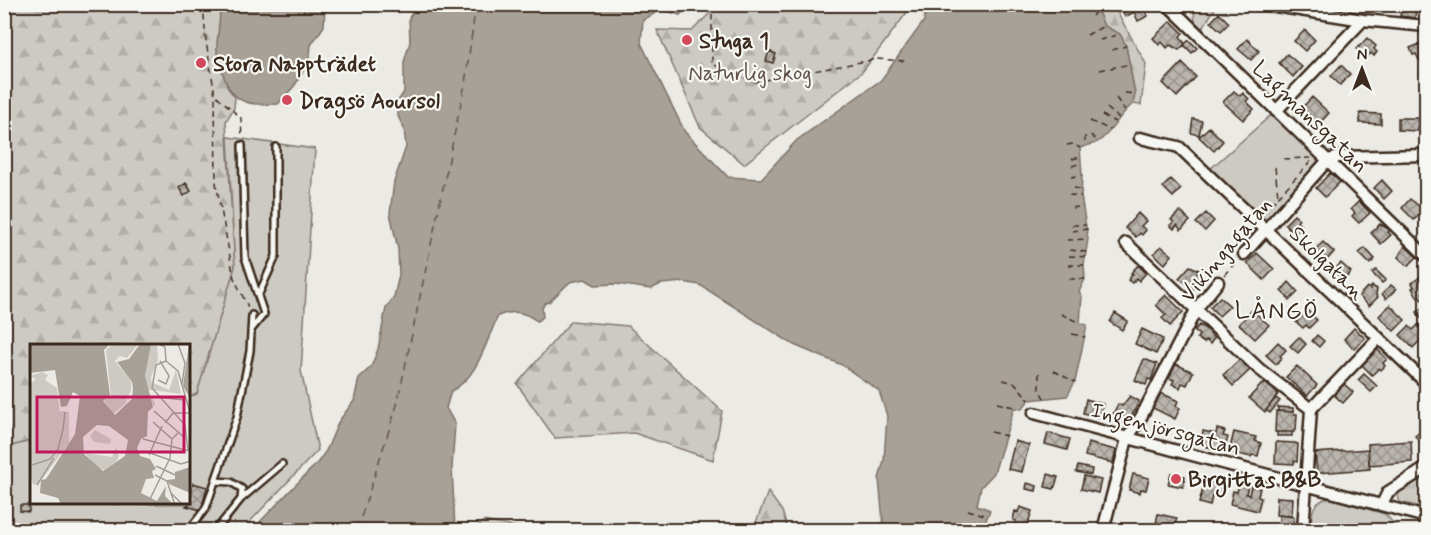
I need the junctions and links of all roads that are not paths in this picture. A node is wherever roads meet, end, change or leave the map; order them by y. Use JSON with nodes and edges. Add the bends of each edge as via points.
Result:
{"nodes":[{"id":1,"x":1262,"y":4,"type":"edge"},
{"id":2,"x":1170,"y":5,"type":"edge"},
{"id":3,"x":1364,"y":20,"type":"junction"},
{"id":4,"x":1426,"y":26,"type":"edge"},
{"id":5,"x":1276,"y":111,"type":"junction"},
{"id":6,"x":1140,"y":138,"type":"dead end"},
{"id":7,"x":242,"y":145,"type":"road end"},
{"id":8,"x":276,"y":147,"type":"dead end"},
{"id":9,"x":1426,"y":155,"type":"edge"},
{"id":10,"x":1328,"y":160,"type":"junction"},
{"id":11,"x":1265,"y":229,"type":"junction"},
{"id":12,"x":1126,"y":243,"type":"dead end"},
{"id":13,"x":1244,"y":254,"type":"road end"},
{"id":14,"x":1426,"y":256,"type":"edge"},
{"id":15,"x":1218,"y":282,"type":"road end"},
{"id":16,"x":258,"y":296,"type":"junction"},
{"id":17,"x":1197,"y":308,"type":"junction"},
{"id":18,"x":252,"y":315,"type":"road end"},
{"id":19,"x":251,"y":330,"type":"junction"},
{"id":20,"x":1378,"y":338,"type":"junction"},
{"id":21,"x":1426,"y":382,"type":"edge"},
{"id":22,"x":1311,"y":409,"type":"junction"},
{"id":23,"x":1034,"y":413,"type":"dead end"},
{"id":24,"x":1127,"y":439,"type":"junction"},
{"id":25,"x":282,"y":464,"type":"dead end"},
{"id":26,"x":1426,"y":468,"type":"edge"},
{"id":27,"x":215,"y":481,"type":"junction"},
{"id":28,"x":1306,"y":484,"type":"junction"},
{"id":29,"x":241,"y":500,"type":"junction"},
{"id":30,"x":1382,"y":504,"type":"junction"},
{"id":31,"x":1426,"y":517,"type":"edge"},
{"id":32,"x":189,"y":531,"type":"edge"},
{"id":33,"x":216,"y":531,"type":"edge"},
{"id":34,"x":1103,"y":531,"type":"edge"},
{"id":35,"x":1302,"y":531,"type":"edge"}],
"edges":[{"from":1,"to":3,"type":"street"},
{"from":2,"to":5,"type":"street","name":"Lagmansgatan"},
{"from":3,"to":4,"type":"street"},
{"from":3,"to":5,"type":"street"},
{"from":5,"to":10,"type":"street","name":"Lagmansgatan"},
{"from":6,"to":11,"type":"street","name":"Skolgatan","via":[[1179,147]]},
{"from":7,"to":16,"type":"lane","via":[[245,257]]},
{"from":8,"to":16,"type":"lane","via":[[276,256]]},
{"from":9,"to":10,"type":"street"},
{"from":10,"to":11,"type":"street","name":"Vikingagatan"},
{"from":10,"to":14,"type":"street","name":"Lagmansgatan"},
{"from":11,"to":13,"type":"street","name":"Vikingagatan"},
{"from":11,"to":20,"type":"street","name":"Skolgatan"},
{"from":12,"to":17,"type":"street"},
{"from":15,"to":17,"type":"street","name":"Vikingagatan"},
{"from":16,"to":19,"type":"lane","via":[[264,314]]},
{"from":17,"to":22,"type":"street","via":[[1259,369]]},
{"from":17,"to":24,"type":"street","name":"Vikingagatan"},
{"from":18,"to":19,"type":"lane"},
{"from":19,"to":27,"type":"lane","via":[[237,417]]},
{"from":20,"to":21,"type":"street","name":"Skolgatan"},
{"from":20,"to":22,"type":"street"},
{"from":22,"to":28,"type":"street"},
{"from":23,"to":24,"type":"street","name":"Ingenjörsgatan"},
{"from":24,"to":28,"type":"street","name":"Ingenjörsgatan"},
{"from":24,"to":34,"type":"street","name":"Vikingagatan"},
{"from":25,"to":29,"type":"lane"},
{"from":26,"to":30,"type":"street","via":[[1388,492]]},
{"from":27,"to":29,"type":"lane","via":[[231,482],[242,489]]},
{"from":27,"to":32,"type":"lane","via":[[206,508]]},
{"from":28,"to":30,"type":"street","name":"Ingenjörsgatan"},
{"from":28,"to":35,"type":"street"},
{"from":29,"to":33,"type":"lane"},
{"from":30,"to":31,"type":"street","name":"Ingenjörsgatan"}]}
